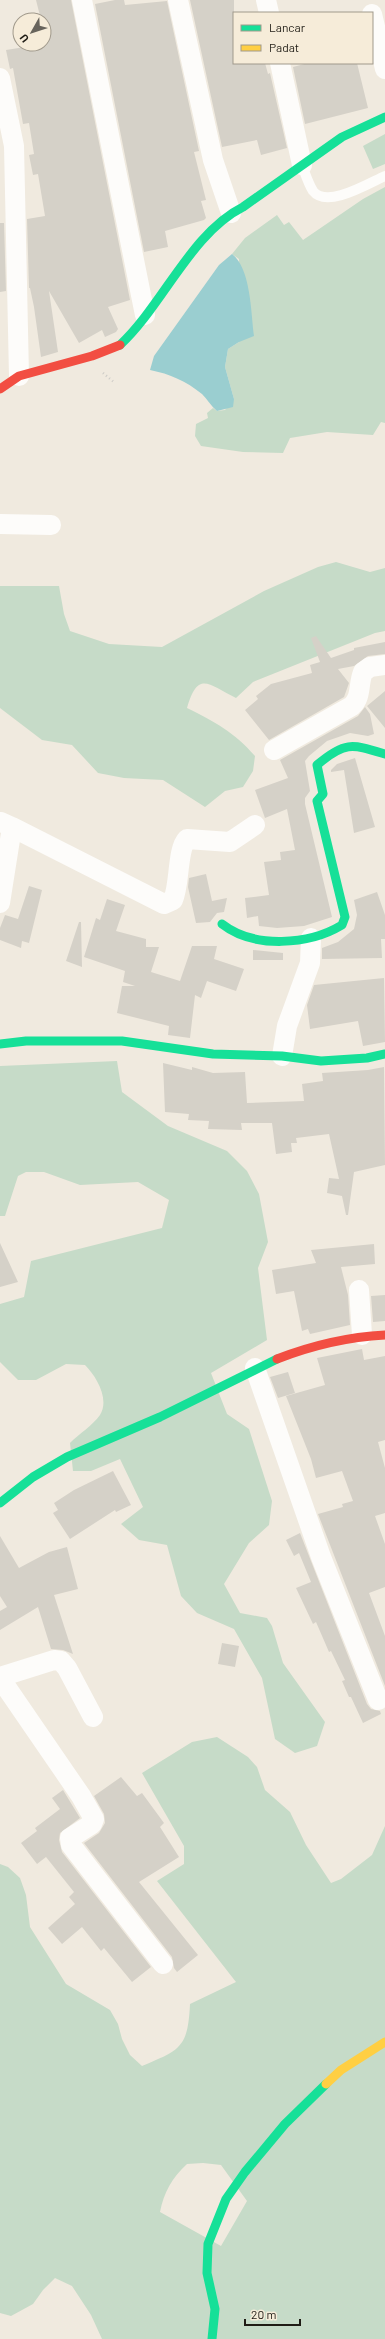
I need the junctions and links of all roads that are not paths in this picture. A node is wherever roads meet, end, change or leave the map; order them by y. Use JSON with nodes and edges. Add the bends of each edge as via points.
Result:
{"nodes":[{"id":1,"x":82,"y":0,"type":"edge"},
{"id":2,"x":178,"y":0,"type":"edge"},
{"id":3,"x":266,"y":0,"type":"edge"},
{"id":4,"x":369,"y":0,"type":"edge"},
{"id":5,"x":269,"y":12,"type":"edge"},
{"id":6,"x":372,"y":12,"type":"edge"},
{"id":7,"x":373,"y":18,"type":"edge"},
{"id":8,"x":280,"y":64,"type":"edge"},
{"id":9,"x":385,"y":69,"type":"edge"},
{"id":10,"x":0,"y":78,"type":"edge"},
{"id":11,"x":385,"y":117,"type":"edge"},
{"id":12,"x":302,"y":165,"type":"junction"},
{"id":13,"x":385,"y":176,"type":"edge"},
{"id":14,"x":8,"y":197,"type":"edge"},
{"id":15,"x":231,"y":213,"type":"junction"},
{"id":16,"x":145,"y":315,"type":"junction"},
{"id":17,"x":19,"y":376,"type":"junction"},
{"id":18,"x":0,"y":389,"type":"edge"},
{"id":19,"x":0,"y":524,"type":"edge"},
{"id":20,"x":51,"y":525,"type":"dead end"},
{"id":21,"x":385,"y":665,"type":"edge"},
{"id":22,"x":274,"y":750,"type":"dead end"},
{"id":23,"x":385,"y":754,"type":"edge"},
{"id":24,"x":6,"y":824,"type":"edge"},
{"id":25,"x":255,"y":825,"type":"dead end"},
{"id":26,"x":0,"y":903,"type":"edge"},
{"id":27,"x":222,"y":924,"type":"dead end"},
{"id":28,"x":311,"y":938,"type":"junction"},
{"id":29,"x":0,"y":1044,"type":"edge"},
{"id":30,"x":385,"y":1054,"type":"edge"},
{"id":31,"x":282,"y":1056,"type":"junction"},
{"id":32,"x":359,"y":1290,"type":"dead end"},
{"id":33,"x":362,"y":1335,"type":"junction"},
{"id":34,"x":385,"y":1335,"type":"edge"},
{"id":35,"x":255,"y":1368,"type":"junction"},
{"id":36,"x":0,"y":1503,"type":"edge"},
{"id":37,"x":0,"y":1677,"type":"edge"},
{"id":38,"x":378,"y":1700,"type":"dead end"},
{"id":39,"x":93,"y":1717,"type":"dead end"},
{"id":40,"x":164,"y":1964,"type":"dead end"},
{"id":41,"x":385,"y":2042,"type":"edge"},
{"id":42,"x":212,"y":2339,"type":"edge"}],
"edges":[{"from":1,"to":16,"type":"street"},
{"from":2,"to":15,"type":"street","via":[[213,160]]},
{"from":3,"to":5,"type":"street"},
{"from":4,"to":6,"type":"street"},
{"from":7,"to":9,"type":"street"},
{"from":8,"to":12,"type":"street"},
{"from":10,"to":14,"type":"street","via":[[14,146]]},
{"from":11,"to":12,"type":"street","via":[[342,137]]},
{"from":12,"to":13,"type":"lane","via":[[314,192],[325,198],[339,197]]},
{"from":12,"to":15,"type":"street"},
{"from":14,"to":17,"type":"street"},
{"from":15,"to":16,"type":"street","via":[[196,246]]},
{"from":16,"to":17,"type":"street","via":[[137,329],[120,345],[92,356]]},
{"from":17,"to":18,"type":"street"},
{"from":19,"to":20,"type":"street"},
{"from":21,"to":22,"type":"street","via":[[370,667],[363,672],[359,682],[360,695],[352,706]]},
{"from":23,"to":28,"type":"street","via":[[354,745],[331,753],[317,764],[323,794],[317,801],[345,922],[340,927]]},
{"from":24,"to":25,"type":"street","via":[[164,904],[173,900],[177,892],[182,846],[187,839],[230,842]]},
{"from":24,"to":26,"type":"street"},
{"from":27,"to":28,"type":"street","via":[[237,934],[252,938],[281,942]]},
{"from":28,"to":31,"type":"street","via":[[310,963],[287,1026]]},
{"from":29,"to":31,"type":"street","via":[[26,1041],[122,1041],[213,1054]]},
{"from":30,"to":31,"type":"street","via":[[367,1058],[321,1061]]},
{"from":32,"to":33,"type":"street"},
{"from":33,"to":34,"type":"street"},
{"from":33,"to":35,"type":"street","via":[[314,1344]]},
{"from":35,"to":36,"type":"street","via":[[159,1418],[55,1464]]},
{"from":35,"to":38,"type":"street","via":[[322,1556]]},
{"from":37,"to":39,"type":"street","via":[[54,1660],[61,1661]]},
{"from":37,"to":40,"type":"street","via":[[94,1819],[92,1824],[70,1838],[71,1845]]},
{"from":41,"to":42,"type":"street","via":[[341,2070],[286,2124],[245,2172],[226,2199],[208,2244],[207,2272],[215,2309]]}]}
